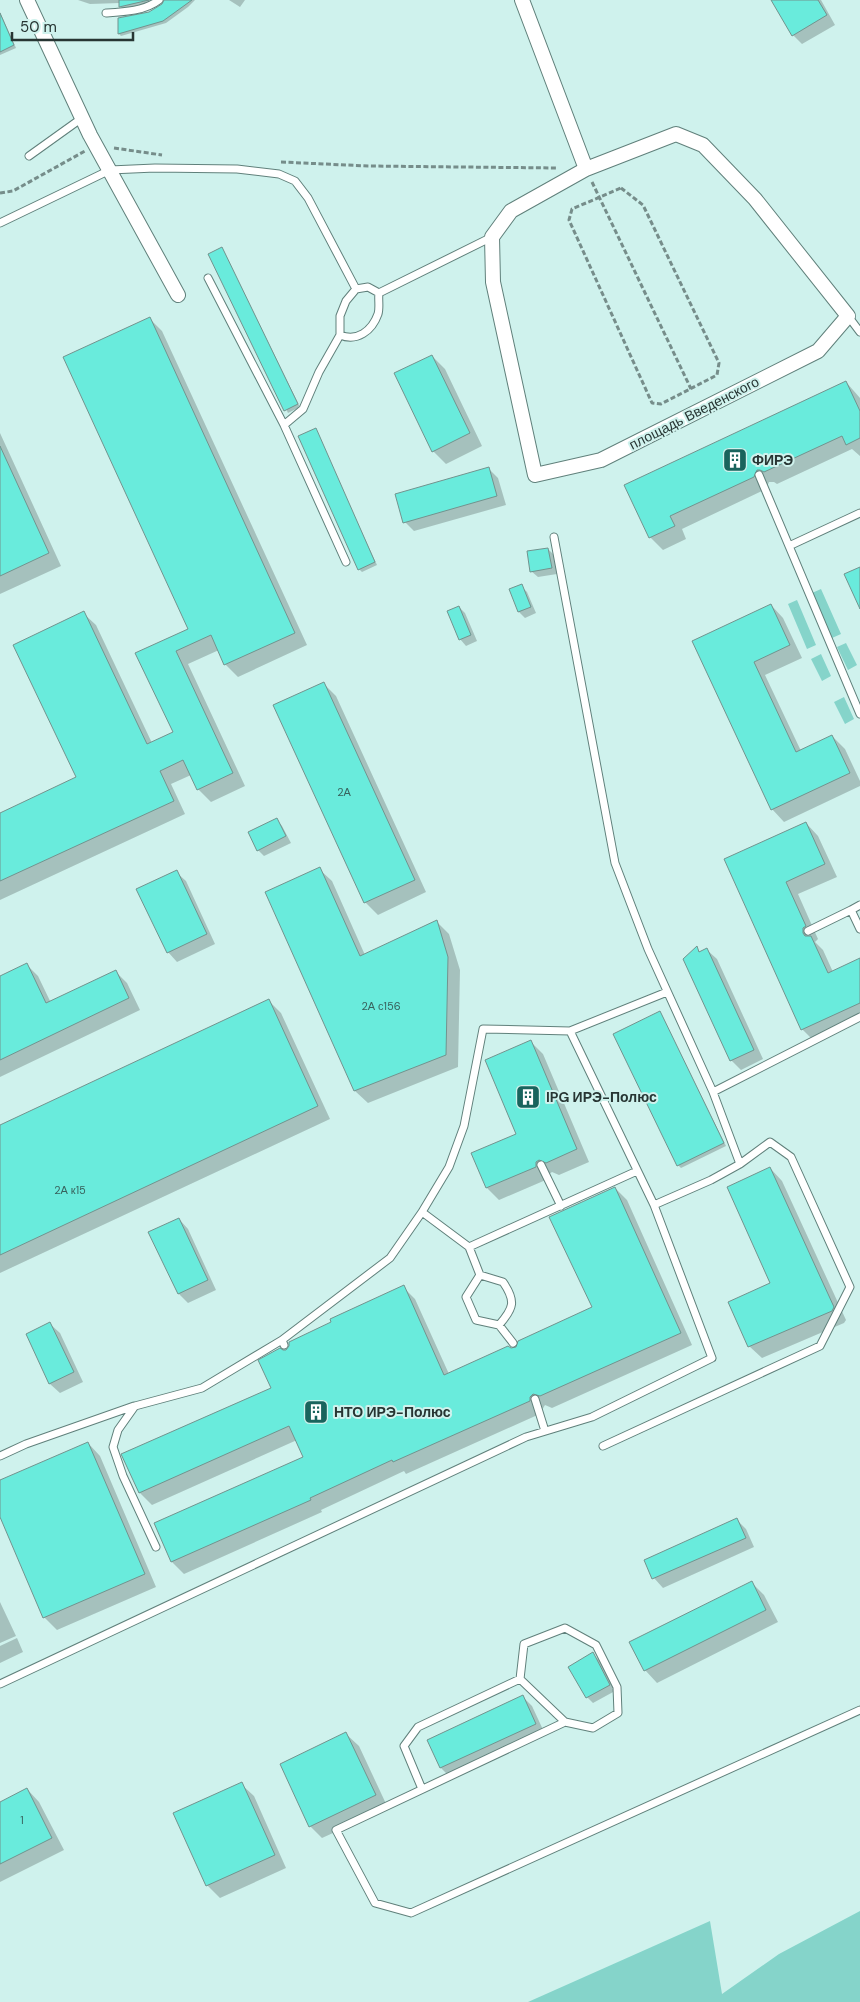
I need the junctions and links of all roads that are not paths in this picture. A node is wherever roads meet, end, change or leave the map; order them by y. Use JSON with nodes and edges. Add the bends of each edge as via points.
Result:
{"nodes":[{"id":1,"x":27,"y":0,"type":"edge"},
{"id":2,"x":159,"y":0,"type":"edge"},
{"id":3,"x":522,"y":0,"type":"edge"},
{"id":4,"x":106,"y":14,"type":"dead end"},
{"id":5,"x":82,"y":118,"type":"junction"},
{"id":6,"x":29,"y":156,"type":"dead end"},
{"id":7,"x":586,"y":169,"type":"junction"},
{"id":8,"x":110,"y":170,"type":"junction"},
{"id":9,"x":0,"y":223,"type":"edge"},
{"id":10,"x":492,"y":237,"type":"junction"},
{"id":11,"x":208,"y":278,"type":"dead end"},
{"id":12,"x":356,"y":289,"type":"junction"},
{"id":13,"x":379,"y":293,"type":"junction"},
{"id":14,"x":178,"y":296,"type":"dead end"},
{"id":15,"x":848,"y":316,"type":"junction"},
{"id":16,"x":860,"y":332,"type":"edge"},
{"id":17,"x":340,"y":335,"type":"junction"},
{"id":18,"x":284,"y":425,"type":"junction"},
{"id":19,"x":759,"y":475,"type":"dead end"},
{"id":20,"x":860,"y":513,"type":"edge"},
{"id":21,"x":554,"y":537,"type":"dead end"},
{"id":22,"x":789,"y":546,"type":"junction"},
{"id":23,"x":346,"y":562,"type":"dead end"},
{"id":24,"x":860,"y":714,"type":"edge"},
{"id":25,"x":860,"y":905,"type":"edge"},
{"id":26,"x":851,"y":910,"type":"junction"},
{"id":27,"x":860,"y":929,"type":"edge"},
{"id":28,"x":808,"y":930,"type":"dead end"},
{"id":29,"x":667,"y":992,"type":"junction"},
{"id":30,"x":860,"y":1017,"type":"edge"},
{"id":31,"x":570,"y":1031,"type":"junction"},
{"id":32,"x":713,"y":1092,"type":"junction"},
{"id":33,"x":740,"y":1164,"type":"junction"},
{"id":34,"x":541,"y":1165,"type":"dead end"},
{"id":35,"x":637,"y":1170,"type":"junction"},
{"id":36,"x":654,"y":1205,"type":"junction"},
{"id":37,"x":561,"y":1206,"type":"junction"},
{"id":38,"x":422,"y":1212,"type":"junction"},
{"id":39,"x":469,"y":1247,"type":"junction"},
{"id":40,"x":480,"y":1275,"type":"junction"},
{"id":41,"x":500,"y":1325,"type":"junction"},
{"id":42,"x":513,"y":1343,"type":"dead end"},
{"id":43,"x":535,"y":1399,"type":"dead end"},
{"id":44,"x":135,"y":1406,"type":"junction"},
{"id":45,"x":545,"y":1431,"type":"junction"},
{"id":46,"x":603,"y":1446,"type":"dead end"},
{"id":47,"x":0,"y":1456,"type":"edge"},
{"id":48,"x":156,"y":1547,"type":"dead end"},
{"id":49,"x":520,"y":1679,"type":"junction"},
{"id":50,"x":0,"y":1684,"type":"edge"},
{"id":51,"x":860,"y":1710,"type":"edge"},
{"id":52,"x":565,"y":1722,"type":"junction"},
{"id":53,"x":422,"y":1789,"type":"junction"}],
"edges":[{"from":1,"to":5,"type":"street"},
{"from":2,"to":4,"type":"lane","via":[[129,11]]},
{"from":3,"to":7,"type":"street"},
{"from":5,"to":6,"type":"lane"},
{"from":5,"to":8,"type":"street"},
{"from":7,"to":10,"type":"street","via":[[511,212]]},
{"from":7,"to":15,"type":"street","via":[[676,134],[703,145],[756,199]]},
{"from":8,"to":9,"type":"lane"},
{"from":8,"to":12,"type":"lane","via":[[237,169],[279,174],[295,182],[308,198]]},
{"from":8,"to":14,"type":"street"},
{"from":10,"to":13,"type":"lane"},
{"from":10,"to":15,"type":"street","name":"площадь Введенского","via":[[493,282],[535,475],[601,460],[818,351]]},
{"from":11,"to":18,"type":"lane"},
{"from":12,"to":13,"type":"lane","via":[[368,287]]},
{"from":12,"to":17,"type":"lane","via":[[340,316]]},
{"from":13,"to":17,"type":"lane","via":[[378,313],[370,327],[359,337],[349,339]]},
{"from":15,"to":16,"type":"lane"},
{"from":17,"to":18,"type":"lane","via":[[319,372],[304,409]]},
{"from":18,"to":23,"type":"lane"},
{"from":19,"to":22,"type":"lane"},
{"from":20,"to":22,"type":"lane"},
{"from":21,"to":29,"type":"lane","via":[[615,863]]},
{"from":22,"to":24,"type":"lane"},
{"from":25,"to":26,"type":"lane"},
{"from":26,"to":27,"type":"lane"},
{"from":26,"to":28,"type":"lane"},
{"from":29,"to":31,"type":"lane"},
{"from":29,"to":32,"type":"lane"},
{"from":30,"to":32,"type":"lane"},
{"from":31,"to":35,"type":"lane"},
{"from":31,"to":38,"type":"lane","via":[[483,1029],[464,1126],[449,1167]]},
{"from":32,"to":33,"type":"lane"},
{"from":33,"to":36,"type":"lane"},
{"from":33,"to":46,"type":"lane","via":[[770,1142],[791,1157],[850,1287],[820,1346]]},
{"from":34,"to":37,"type":"lane"},
{"from":35,"to":36,"type":"lane"},
{"from":35,"to":37,"type":"lane"},
{"from":36,"to":45,"type":"lane","via":[[712,1358],[592,1416]]},
{"from":37,"to":39,"type":"lane"},
{"from":38,"to":39,"type":"lane"},
{"from":38,"to":44,"type":"lane","via":[[390,1258],[283,1342],[202,1388]]},
{"from":39,"to":40,"type":"lane"},
{"from":40,"to":41,"type":"lane","via":[[503,1282],[511,1295],[511,1311]]},
{"from":40,"to":41,"type":"lane","via":[[466,1297],[476,1320]]},
{"from":41,"to":42,"type":"lane"},
{"from":43,"to":45,"type":"lane"},
{"from":44,"to":47,"type":"lane"},
{"from":44,"to":48,"type":"lane","via":[[118,1430],[113,1447]]},
{"from":45,"to":50,"type":"lane","via":[[526,1437]]},
{"from":49,"to":52,"type":"lane"},
{"from":49,"to":52,"type":"lane","via":[[524,1644],[565,1628],[596,1645],[617,1687],[618,1713],[593,1728]]},
{"from":49,"to":53,"type":"lane","via":[[418,1727],[404,1746]]},
{"from":51,"to":53,"type":"lane","via":[[411,1913],[375,1903],[336,1830]]},
{"from":52,"to":53,"type":"lane"}]}
